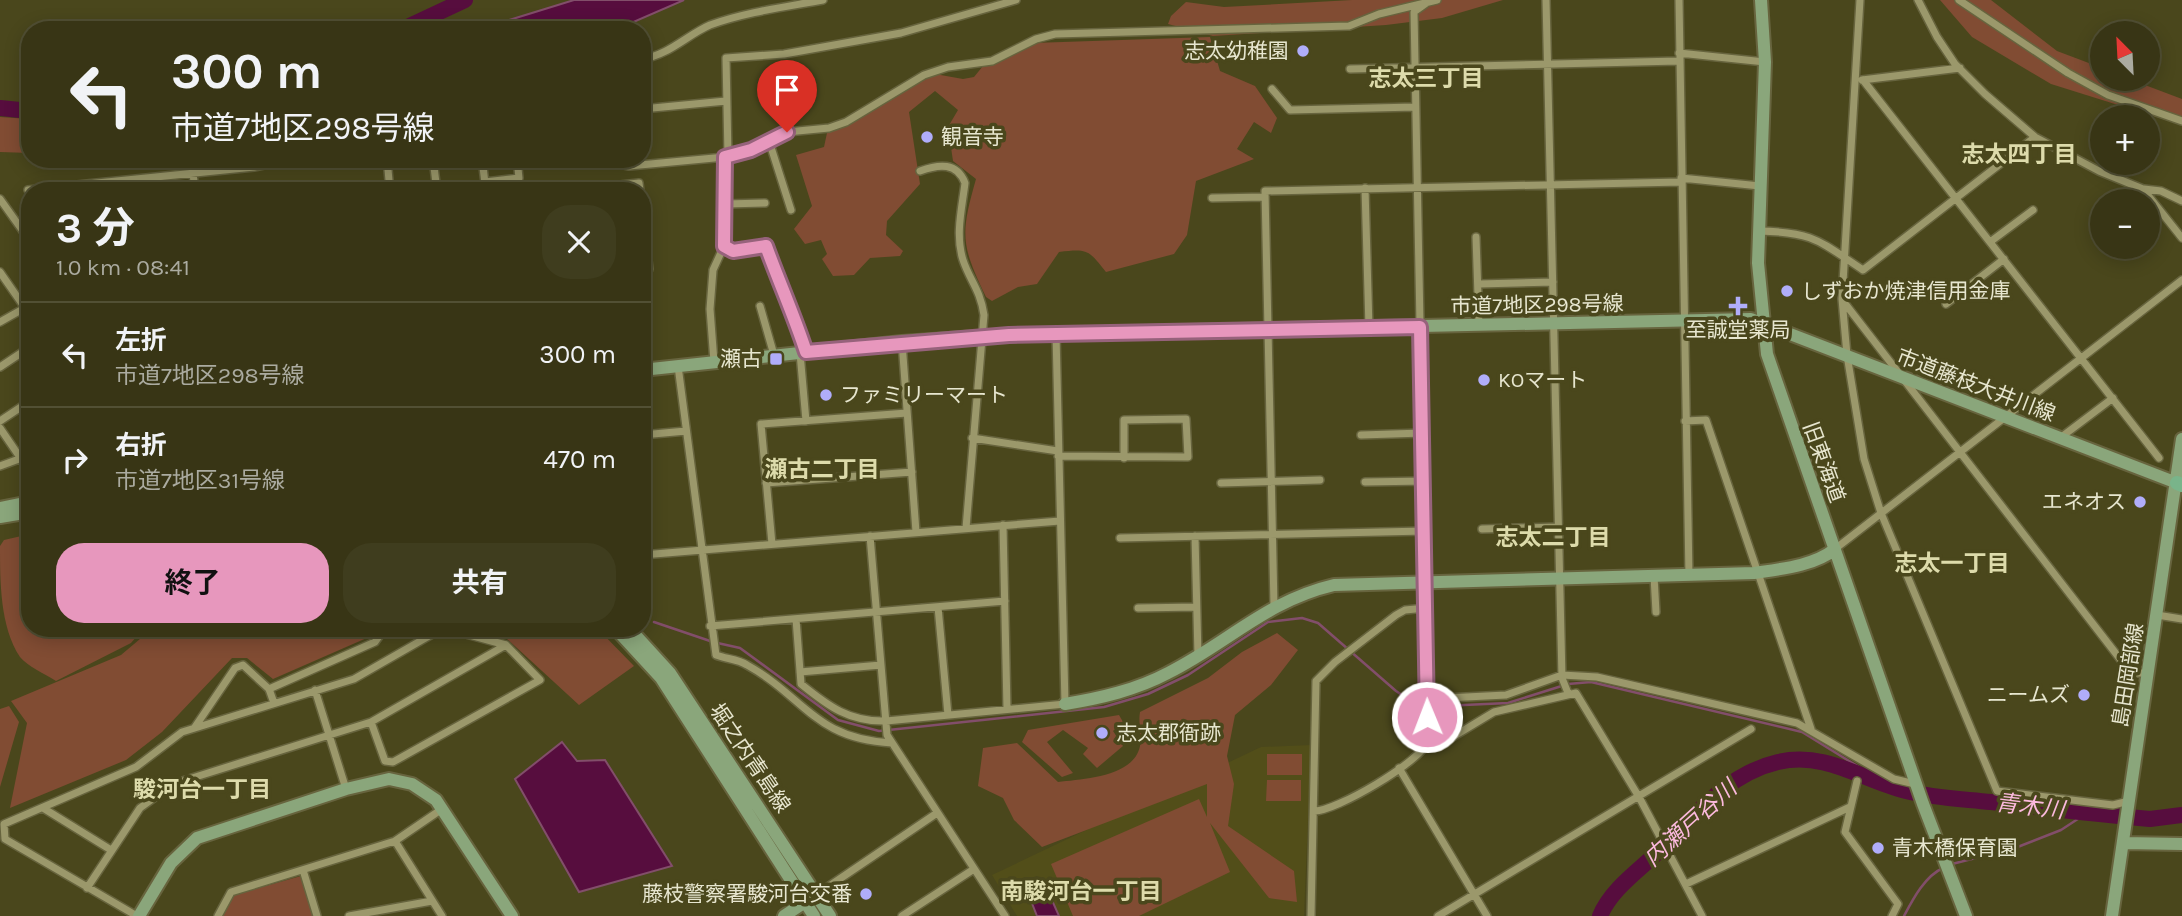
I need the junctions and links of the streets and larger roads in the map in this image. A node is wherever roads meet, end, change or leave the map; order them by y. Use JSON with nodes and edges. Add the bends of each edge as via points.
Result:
{"nodes":[{"id":1,"x":823,"y":0,"type":"edge"},
{"id":2,"x":1016,"y":0,"type":"edge"},
{"id":3,"x":1546,"y":0,"type":"edge"},
{"id":4,"x":1679,"y":0,"type":"edge"},
{"id":5,"x":1761,"y":0,"type":"edge"},
{"id":6,"x":1860,"y":0,"type":"edge"},
{"id":7,"x":1918,"y":0,"type":"edge"},
{"id":8,"x":1959,"y":0,"type":"edge"},
{"id":9,"x":1432,"y":1,"type":"edge"},
{"id":10,"x":651,"y":56,"type":"edge"},
{"id":11,"x":1678,"y":57,"type":"junction"},
{"id":12,"x":1550,"y":62,"type":"junction"},
{"id":13,"x":1765,"y":62,"type":"junction"},
{"id":14,"x":1415,"y":67,"type":"junction"},
{"id":15,"x":1960,"y":68,"type":"junction"},
{"id":16,"x":1350,"y":69,"type":"dead end"},
{"id":17,"x":1859,"y":80,"type":"junction"},
{"id":18,"x":1272,"y":89,"type":"dead end"},
{"id":19,"x":726,"y":101,"type":"junction"},
{"id":20,"x":1415,"y":107,"type":"junction"},
{"id":21,"x":651,"y":108,"type":"edge"},
{"id":22,"x":2182,"y":121,"type":"edge"},
{"id":23,"x":2035,"y":137,"type":"junction"},
{"id":24,"x":769,"y":141,"type":"junction"},
{"id":25,"x":727,"y":156,"type":"junction"},
{"id":26,"x":651,"y":164,"type":"edge"},
{"id":27,"x":229,"y":168,"type":"edge"},
{"id":28,"x":518,"y":168,"type":"edge"},
{"id":29,"x":920,"y":171,"type":"dead end"},
{"id":30,"x":193,"y":173,"type":"junction"},
{"id":31,"x":1681,"y":180,"type":"junction"},
{"id":32,"x":122,"y":182,"type":"edge"},
{"id":33,"x":194,"y":182,"type":"edge"},
{"id":34,"x":504,"y":182,"type":"edge"},
{"id":35,"x":1551,"y":185,"type":"junction"},
{"id":36,"x":1760,"y":186,"type":"junction"},
{"id":37,"x":1365,"y":188,"type":"junction"},
{"id":38,"x":1418,"y":189,"type":"junction"},
{"id":39,"x":2143,"y":189,"type":"edge"},
{"id":40,"x":2160,"y":191,"type":"edge"},
{"id":41,"x":1265,"y":197,"type":"junction"},
{"id":42,"x":1212,"y":198,"type":"dead end"},
{"id":43,"x":1956,"y":198,"type":"junction"},
{"id":44,"x":0,"y":199,"type":"edge"},
{"id":45,"x":2182,"y":201,"type":"edge"},
{"id":46,"x":765,"y":202,"type":"dead end"},
{"id":47,"x":726,"y":204,"type":"junction"},
{"id":48,"x":791,"y":210,"type":"dead end"},
{"id":49,"x":2033,"y":210,"type":"dead end"},
{"id":50,"x":2160,"y":210,"type":"edge"},
{"id":51,"x":21,"y":228,"type":"edge"},
{"id":52,"x":1759,"y":231,"type":"junction"},
{"id":53,"x":1475,"y":237,"type":"dead end"},
{"id":54,"x":2182,"y":238,"type":"edge"},
{"id":55,"x":1990,"y":242,"type":"junction"},
{"id":56,"x":724,"y":246,"type":"junction"},
{"id":57,"x":1843,"y":257,"type":"junction"},
{"id":58,"x":2004,"y":259,"type":"junction"},
{"id":59,"x":0,"y":272,"type":"edge"},
{"id":60,"x":2182,"y":280,"type":"edge"},
{"id":61,"x":1553,"y":282,"type":"junction"},
{"id":62,"x":1479,"y":284,"type":"junction"},
{"id":63,"x":21,"y":299,"type":"edge"},
{"id":64,"x":1842,"y":299,"type":"junction"},
{"id":65,"x":1946,"y":304,"type":"dead end"},
{"id":66,"x":760,"y":306,"type":"dead end"},
{"id":67,"x":21,"y":310,"type":"edge"},
{"id":68,"x":1683,"y":321,"type":"junction"},
{"id":69,"x":0,"y":322,"type":"edge"},
{"id":70,"x":1761,"y":322,"type":"junction"},
{"id":71,"x":1554,"y":323,"type":"junction"},
{"id":72,"x":1479,"y":325,"type":"junction"},
{"id":73,"x":1420,"y":327,"type":"junction"},
{"id":74,"x":1369,"y":328,"type":"junction"},
{"id":75,"x":1267,"y":329,"type":"junction"},
{"id":76,"x":1056,"y":334,"type":"junction"},
{"id":77,"x":981,"y":337,"type":"junction"},
{"id":78,"x":902,"y":342,"type":"junction"},
{"id":79,"x":21,"y":353,"type":"edge"},
{"id":80,"x":803,"y":353,"type":"junction"},
{"id":81,"x":775,"y":355,"type":"junction"},
{"id":82,"x":1847,"y":355,"type":"junction"},
{"id":83,"x":2081,"y":358,"type":"junction"},
{"id":84,"x":713,"y":362,"type":"junction"},
{"id":85,"x":678,"y":366,"type":"junction"},
{"id":86,"x":0,"y":367,"type":"edge"},
{"id":87,"x":651,"y":369,"type":"edge"},
{"id":88,"x":1903,"y":376,"type":"junction"},
{"id":89,"x":2113,"y":398,"type":"junction"},
{"id":90,"x":21,"y":407,"type":"edge"},
{"id":91,"x":907,"y":413,"type":"junction"},
{"id":92,"x":2004,"y":417,"type":"junction"},
{"id":93,"x":0,"y":421,"type":"edge"},
{"id":94,"x":806,"y":421,"type":"junction"},
{"id":95,"x":1685,"y":421,"type":"junction"},
{"id":96,"x":0,"y":428,"type":"edge"},
{"id":97,"x":686,"y":431,"type":"junction"},
{"id":98,"x":1423,"y":433,"type":"junction"},
{"id":99,"x":651,"y":434,"type":"edge"},
{"id":100,"x":1361,"y":435,"type":"dead end"},
{"id":101,"x":972,"y":438,"type":"junction"},
{"id":102,"x":2060,"y":438,"type":"junction"},
{"id":103,"x":2182,"y":439,"type":"edge"},
{"id":104,"x":1961,"y":452,"type":"junction"},
{"id":105,"x":1058,"y":453,"type":"junction"},
{"id":106,"x":1124,"y":458,"type":"junction"},
{"id":107,"x":2159,"y":458,"type":"dead end"},
{"id":108,"x":21,"y":459,"type":"edge"},
{"id":109,"x":21,"y":460,"type":"edge"},
{"id":110,"x":0,"y":466,"type":"edge"},
{"id":111,"x":912,"y":471,"type":"junction"},
{"id":112,"x":1320,"y":480,"type":"dead end"},
{"id":113,"x":1424,"y":481,"type":"junction"},
{"id":114,"x":1221,"y":482,"type":"dead end"},
{"id":115,"x":1271,"y":482,"type":"junction"},
{"id":116,"x":1365,"y":482,"type":"dead end"},
{"id":117,"x":766,"y":483,"type":"junction"},
{"id":118,"x":2180,"y":484,"type":"edge"},
{"id":119,"x":21,"y":504,"type":"edge"},
{"id":120,"x":0,"y":508,"type":"edge"},
{"id":121,"x":1881,"y":513,"type":"junction"},
{"id":122,"x":21,"y":514,"type":"edge"},
{"id":123,"x":0,"y":517,"type":"edge"},
{"id":124,"x":1060,"y":520,"type":"junction"},
{"id":125,"x":1003,"y":525,"type":"junction"},
{"id":126,"x":1558,"y":527,"type":"junction"},
{"id":127,"x":966,"y":528,"type":"junction"},
{"id":128,"x":1482,"y":529,"type":"dead end"},
{"id":129,"x":1425,"y":531,"type":"junction"},
{"id":130,"x":916,"y":532,"type":"junction"},
{"id":131,"x":1272,"y":534,"type":"junction"},
{"id":132,"x":870,"y":536,"type":"junction"},
{"id":133,"x":1195,"y":536,"type":"junction"},
{"id":134,"x":1120,"y":538,"type":"dead end"},
{"id":135,"x":772,"y":544,"type":"junction"},
{"id":136,"x":1835,"y":549,"type":"junction"},
{"id":137,"x":701,"y":550,"type":"junction"},
{"id":138,"x":651,"y":554,"type":"edge"},
{"id":139,"x":1757,"y":573,"type":"junction"},
{"id":140,"x":1654,"y":576,"type":"junction"},
{"id":141,"x":1689,"y":576,"type":"junction"},
{"id":142,"x":1559,"y":578,"type":"junction"},
{"id":143,"x":1424,"y":581,"type":"junction"},
{"id":144,"x":1005,"y":601,"type":"junction"},
{"id":145,"x":1274,"y":606,"type":"junction"},
{"id":146,"x":938,"y":607,"type":"junction"},
{"id":147,"x":1196,"y":607,"type":"junction"},
{"id":148,"x":1138,"y":608,"type":"dead end"},
{"id":149,"x":1426,"y":608,"type":"junction"},
{"id":150,"x":877,"y":612,"type":"junction"},
{"id":151,"x":1656,"y":612,"type":"dead end"},
{"id":152,"x":2157,"y":615,"type":"junction"},
{"id":153,"x":796,"y":618,"type":"junction"},
{"id":154,"x":2182,"y":620,"type":"edge"},
{"id":155,"x":710,"y":626,"type":"junction"},
{"id":156,"x":379,"y":637,"type":"edge"},
{"id":157,"x":427,"y":637,"type":"edge"},
{"id":158,"x":476,"y":637,"type":"edge"},
{"id":159,"x":623,"y":637,"type":"edge"},
{"id":160,"x":637,"y":637,"type":"edge"},
{"id":161,"x":506,"y":645,"type":"junction"},
{"id":162,"x":1198,"y":656,"type":"junction"},
{"id":163,"x":881,"y":665,"type":"junction"},
{"id":164,"x":800,"y":672,"type":"junction"},
{"id":165,"x":2148,"y":673,"type":"junction"},
{"id":166,"x":1562,"y":677,"type":"junction"},
{"id":167,"x":269,"y":689,"type":"junction"},
{"id":168,"x":315,"y":690,"type":"junction"},
{"id":169,"x":1568,"y":693,"type":"junction"},
{"id":170,"x":1426,"y":700,"type":"junction"},
{"id":171,"x":274,"y":703,"type":"junction"},
{"id":172,"x":1065,"y":704,"type":"junction"},
{"id":173,"x":1007,"y":709,"type":"junction"},
{"id":174,"x":948,"y":715,"type":"junction"},
{"id":175,"x":371,"y":722,"type":"junction"},
{"id":176,"x":886,"y":722,"type":"junction"},
{"id":177,"x":195,"y":728,"type":"junction"},
{"id":178,"x":1751,"y":729,"type":"dead end"},
{"id":179,"x":1811,"y":729,"type":"junction"},
{"id":180,"x":329,"y":734,"type":"junction"},
{"id":181,"x":1428,"y":742,"type":"junction"},
{"id":182,"x":892,"y":743,"type":"junction"},
{"id":183,"x":1399,"y":768,"type":"junction"},
{"id":184,"x":1857,"y":781,"type":"dead end"},
{"id":185,"x":1916,"y":784,"type":"junction"},
{"id":186,"x":346,"y":789,"type":"junction"},
{"id":187,"x":1639,"y":797,"type":"junction"},
{"id":188,"x":2129,"y":803,"type":"junction"},
{"id":189,"x":1850,"y":807,"type":"junction"},
{"id":190,"x":43,"y":808,"type":"junction"},
{"id":191,"x":442,"y":808,"type":"junction"},
{"id":192,"x":1314,"y":811,"type":"junction"},
{"id":193,"x":937,"y":813,"type":"junction"},
{"id":194,"x":395,"y":841,"type":"junction"},
{"id":195,"x":2123,"y":843,"type":"junction"},
{"id":196,"x":2182,"y":844,"type":"edge"},
{"id":197,"x":111,"y":850,"type":"junction"},
{"id":198,"x":974,"y":869,"type":"junction"},
{"id":199,"x":303,"y":870,"type":"junction"},
{"id":200,"x":1686,"y":884,"type":"junction"},
{"id":201,"x":87,"y":888,"type":"junction"},
{"id":202,"x":1475,"y":894,"type":"junction"},
{"id":203,"x":811,"y":899,"type":"junction"},
{"id":204,"x":432,"y":901,"type":"junction"},
{"id":205,"x":138,"y":916,"type":"edge"},
{"id":206,"x":218,"y":916,"type":"edge"},
{"id":207,"x":317,"y":916,"type":"edge"},
{"id":208,"x":349,"y":916,"type":"edge"},
{"id":209,"x":442,"y":916,"type":"edge"},
{"id":210,"x":512,"y":916,"type":"edge"},
{"id":211,"x":784,"y":916,"type":"edge"},
{"id":212,"x":814,"y":916,"type":"edge"},
{"id":213,"x":830,"y":916,"type":"edge"},
{"id":214,"x":902,"y":916,"type":"edge"},
{"id":215,"x":1005,"y":916,"type":"edge"},
{"id":216,"x":1311,"y":916,"type":"edge"},
{"id":217,"x":1438,"y":916,"type":"edge"},
{"id":218,"x":1487,"y":916,"type":"edge"},
{"id":219,"x":1702,"y":916,"type":"edge"},
{"id":220,"x":1892,"y":916,"type":"edge"},
{"id":221,"x":1966,"y":916,"type":"edge"},
{"id":222,"x":2112,"y":916,"type":"edge"}],
"edges":[{"from":1,"to":10,"type":"street","via":[[730,19]]},
{"from":2,"to":19,"type":"street","via":[[901,33],[784,54],[726,58]]},
{"from":3,"to":12,"type":"street"},
{"from":4,"to":11,"type":"street"},
{"from":5,"to":13,"type":"street","name":"旧東海道"},
{"from":6,"to":17,"type":"street"},
{"from":7,"to":15,"type":"street"},
{"from":8,"to":22,"type":"street","via":[[2108,95]]},
{"from":9,"to":14,"type":"street","via":[[1414,12]]},
{"from":9,"to":24,"type":"street","via":[[1349,26],[1055,34],[992,61],[924,75],[846,122],[801,129]]},
{"from":11,"to":12,"type":"street"},
{"from":11,"to":13,"type":"street"},
{"from":11,"to":31,"type":"street"},
{"from":12,"to":14,"type":"street"},
{"from":12,"to":35,"type":"street"},
{"from":13,"to":36,"type":"street","name":"旧東海道"},
{"from":14,"to":16,"type":"street"},
{"from":14,"to":20,"type":"street"},
{"from":15,"to":17,"type":"street"},
{"from":15,"to":23,"type":"street"},
{"from":17,"to":43,"type":"street"},
{"from":17,"to":57,"type":"street"},
{"from":18,"to":20,"type":"street","via":[[1290,110]]},
{"from":19,"to":21,"type":"street"},
{"from":19,"to":25,"type":"street"},
{"from":20,"to":38,"type":"street"},
{"from":23,"to":39,"type":"street"},
{"from":23,"to":43,"type":"street"},
{"from":24,"to":25,"type":"street"},
{"from":24,"to":48,"type":"street"},
{"from":25,"to":26,"type":"street"},
{"from":25,"to":47,"type":"street"},
{"from":27,"to":30,"type":"street"},
{"from":28,"to":34,"type":"street","via":[[519,178]]},
{"from":29,"to":77,"type":"street","via":[[950,165],[962,175],[960,246],[981,292]]},
{"from":30,"to":32,"type":"street"},
{"from":30,"to":33,"type":"street"},
{"from":31,"to":35,"type":"street"},
{"from":31,"to":36,"type":"street"},
{"from":31,"to":68,"type":"street"},
{"from":35,"to":38,"type":"street"},
{"from":35,"to":61,"type":"street"},
{"from":36,"to":52,"type":"street","name":"旧東海道"},
{"from":37,"to":38,"type":"street"},
{"from":37,"to":41,"type":"street","via":[[1265,191]]},
{"from":37,"to":74,"type":"street"},
{"from":38,"to":73,"type":"street"},
{"from":40,"to":45,"type":"street"},
{"from":41,"to":42,"type":"street"},
{"from":41,"to":75,"type":"street"},
{"from":43,"to":55,"type":"street"},
{"from":43,"to":57,"type":"street","via":[[1863,270]]},
{"from":44,"to":51,"type":"street"},
{"from":46,"to":47,"type":"street"},
{"from":47,"to":56,"type":"street"},
{"from":49,"to":55,"type":"street"},
{"from":50,"to":54,"type":"street"},
{"from":52,"to":57,"type":"street","via":[[1817,238]]},
{"from":52,"to":70,"type":"street","name":"旧東海道"},
{"from":53,"to":62,"type":"street"},
{"from":55,"to":58,"type":"street"},
{"from":56,"to":80,"type":"street","via":[[733,251],[766,246],[781,290],[792,306]]},
{"from":56,"to":84,"type":"street","via":[[713,270]]},
{"from":57,"to":64,"type":"street"},
{"from":58,"to":65,"type":"street"},
{"from":58,"to":83,"type":"street"},
{"from":59,"to":63,"type":"street"},
{"from":60,"to":83,"type":"street"},
{"from":61,"to":62,"type":"street"},
{"from":61,"to":71,"type":"street"},
{"from":62,"to":72,"type":"street"},
{"from":64,"to":82,"type":"street"},
{"from":64,"to":88,"type":"street"},
{"from":66,"to":81,"type":"street"},
{"from":67,"to":69,"type":"street"},
{"from":68,"to":70,"type":"street","name":"市道7地区298号線"},
{"from":68,"to":71,"type":"street","name":"市道7地区298号線"},
{"from":68,"to":95,"type":"street"},
{"from":70,"to":82,"type":"street","name":"市道藤枝大井川線"},
{"from":70,"to":136,"type":"street","name":"旧東海道","via":[[1774,378]]},
{"from":71,"to":72,"type":"street","name":"市道7地区298号線"},
{"from":71,"to":126,"type":"street"},
{"from":72,"to":73,"type":"street","name":"市道7地区298号線"},
{"from":73,"to":74,"type":"street","name":"市道7地区298号線"},
{"from":73,"to":98,"type":"street"},
{"from":74,"to":75,"type":"street","name":"市道7地区298号線"},
{"from":75,"to":76,"type":"street","name":"市道7地区298号線"},
{"from":75,"to":115,"type":"street"},
{"from":76,"to":77,"type":"street","name":"市道7地区298号線"},
{"from":76,"to":105,"type":"street"},
{"from":77,"to":78,"type":"street","name":"市道7地区298号線"},
{"from":77,"to":101,"type":"street"},
{"from":78,"to":80,"type":"street","name":"市道7地区298号線"},
{"from":78,"to":91,"type":"street"},
{"from":79,"to":86,"type":"street"},
{"from":80,"to":81,"type":"street","name":"市道7地区298号線"},
{"from":80,"to":94,"type":"street"},
{"from":81,"to":84,"type":"street","name":"市道7地区298号線"},
{"from":82,"to":88,"type":"street","name":"市道藤枝大井川線"},
{"from":82,"to":121,"type":"street","via":[[1864,460]]},
{"from":83,"to":89,"type":"street"},
{"from":83,"to":92,"type":"street"},
{"from":84,"to":85,"type":"street","name":"市道7地区298号線"},
{"from":85,"to":87,"type":"street","name":"市道7地区298号線"},
{"from":85,"to":97,"type":"street"},
{"from":88,"to":92,"type":"street","name":"市道藤枝大井川線"},
{"from":88,"to":104,"type":"street"},
{"from":89,"to":102,"type":"street"},
{"from":89,"to":107,"type":"street"},
{"from":90,"to":93,"type":"street"},
{"from":91,"to":94,"type":"street"},
{"from":91,"to":111,"type":"street"},
{"from":92,"to":102,"type":"street","name":"市道藤枝大井川線"},
{"from":92,"to":104,"type":"street"},
{"from":94,"to":117,"type":"street","via":[[761,424]]},
{"from":95,"to":139,"type":"street","via":[[1706,420]]},
{"from":95,"to":141,"type":"street"},
{"from":96,"to":108,"type":"street"},
{"from":97,"to":99,"type":"street"},
{"from":97,"to":137,"type":"street"},
{"from":98,"to":100,"type":"street"},
{"from":98,"to":113,"type":"street"},
{"from":101,"to":105,"type":"street"},
{"from":101,"to":127,"type":"street"},
{"from":102,"to":118,"type":"street","name":"市道藤枝大井川線"},
{"from":103,"to":118,"type":"street","name":"島田岡部線"},
{"from":104,"to":121,"type":"street"},
{"from":104,"to":165,"type":"street","via":[[2124,664],[2136,673]]},
{"from":105,"to":106,"type":"street"},
{"from":105,"to":124,"type":"street"},
{"from":106,"to":106,"type":"street","via":[[1124,420],[1186,419],[1188,457]]},
{"from":109,"to":110,"type":"street"},
{"from":111,"to":117,"type":"street"},
{"from":111,"to":130,"type":"street"},
{"from":112,"to":115,"type":"street"},
{"from":113,"to":116,"type":"street"},
{"from":113,"to":129,"type":"street"},
{"from":114,"to":115,"type":"street"},
{"from":115,"to":131,"type":"street"},
{"from":117,"to":135,"type":"street"},
{"from":118,"to":152,"type":"street","name":"島田岡部線"},
{"from":119,"to":120,"type":"street"},
{"from":121,"to":136,"type":"street"},
{"from":121,"to":188,"type":"street","via":[[1997,791]]},
{"from":122,"to":123,"type":"street"},
{"from":124,"to":125,"type":"street"},
{"from":124,"to":172,"type":"street"},
{"from":125,"to":127,"type":"street"},
{"from":125,"to":144,"type":"street"},
{"from":126,"to":128,"type":"street"},
{"from":126,"to":142,"type":"street"},
{"from":127,"to":130,"type":"street"},
{"from":129,"to":131,"type":"street"},
{"from":129,"to":143,"type":"street"},
{"from":130,"to":132,"type":"street"},
{"from":131,"to":133,"type":"street"},
{"from":131,"to":145,"type":"street"},
{"from":132,"to":135,"type":"street"},
{"from":132,"to":150,"type":"street"},
{"from":133,"to":134,"type":"street"},
{"from":133,"to":147,"type":"street"},
{"from":135,"to":137,"type":"street"},
{"from":136,"to":139,"type":"street","via":[[1813,560]]},
{"from":136,"to":185,"type":"street","name":"旧東海道"},
{"from":137,"to":138,"type":"street"},
{"from":137,"to":155,"type":"street"},
{"from":139,"to":141,"type":"street"},
{"from":139,"to":179,"type":"street"},
{"from":140,"to":141,"type":"street"},
{"from":140,"to":142,"type":"street"},
{"from":140,"to":151,"type":"street"},
{"from":142,"to":143,"type":"street"},
{"from":142,"to":166,"type":"street"},
{"from":143,"to":145,"type":"street","via":[[1334,584]]},
{"from":143,"to":149,"type":"street"},
{"from":144,"to":146,"type":"street"},
{"from":144,"to":173,"type":"street"},
{"from":145,"to":162,"type":"street"},
{"from":146,"to":150,"type":"street"},
{"from":146,"to":174,"type":"street"},
{"from":147,"to":148,"type":"street"},
{"from":147,"to":162,"type":"street"},
{"from":149,"to":170,"type":"street"},
{"from":149,"to":192,"type":"street","via":[[1396,615],[1316,681]]},
{"from":150,"to":153,"type":"street"},
{"from":150,"to":163,"type":"street"},
{"from":152,"to":154,"type":"street"},
{"from":152,"to":165,"type":"street","name":"島田岡部線"},
{"from":153,"to":155,"type":"street"},
{"from":153,"to":164,"type":"street"},
{"from":155,"to":182,"type":"street","via":[[716,655],[750,666],[824,725],[840,733]]},
{"from":156,"to":167,"type":"street"},
{"from":157,"to":168,"type":"street","via":[[354,679]]},
{"from":158,"to":161,"type":"street"},
{"from":159,"to":203,"type":"street","name":"堀之内青島線","via":[[662,678]]},
{"from":160,"to":203,"type":"street","name":"堀之内青島線","via":[[670,673]]},
{"from":161,"to":175,"type":"street"},
{"from":161,"to":175,"type":"street","via":[[540,680],[393,762],[385,761]]},
{"from":162,"to":172,"type":"street","via":[[1123,692]]},
{"from":163,"to":164,"type":"street"},
{"from":163,"to":176,"type":"street"},
{"from":164,"to":176,"type":"street","via":[[801,684],[830,708],[859,720]]},
{"from":165,"to":188,"type":"street","name":"島田岡部線"},
{"from":166,"to":169,"type":"street"},
{"from":166,"to":170,"type":"street","via":[[1506,695]]},
{"from":166,"to":179,"type":"street","via":[[1597,677]]},
{"from":167,"to":171,"type":"street"},
{"from":167,"to":177,"type":"street","via":[[243,665],[235,668]]},
{"from":168,"to":171,"type":"street"},
{"from":168,"to":180,"type":"street"},
{"from":169,"to":181,"type":"street","via":[[1494,712],[1446,741]]},
{"from":169,"to":187,"type":"street","via":[[1580,697]]},
{"from":170,"to":181,"type":"street"},
{"from":171,"to":177,"type":"street"},
{"from":172,"to":173,"type":"street"},
{"from":173,"to":174,"type":"street"},
{"from":174,"to":176,"type":"street"},
{"from":175,"to":180,"type":"street"},
{"from":176,"to":182,"type":"street"},
{"from":177,"to":190,"type":"street","via":[[182,732],[136,767]]},
{"from":178,"to":187,"type":"street"},
{"from":179,"to":185,"type":"street","via":[[1883,773]]},
{"from":180,"to":186,"type":"street"},
{"from":180,"to":197,"type":"street","via":[[173,784],[140,808]]},
{"from":181,"to":183,"type":"street","via":[[1421,755]]},
{"from":182,"to":193,"type":"street"},
{"from":183,"to":192,"type":"street","via":[[1330,810]]},
{"from":183,"to":202,"type":"street"},
{"from":184,"to":189,"type":"street"},
{"from":185,"to":221,"type":"street","name":"旧東海道"},
{"from":186,"to":191,"type":"street","via":[[376,780],[400,780],[428,793]]},
{"from":186,"to":205,"type":"street","via":[[197,838],[171,863]]},
{"from":187,"to":200,"type":"street"},
{"from":187,"to":202,"type":"street"},
{"from":188,"to":195,"type":"street","name":"島田岡部線"},
{"from":189,"to":200,"type":"street"},
{"from":189,"to":220,"type":"street","via":[[1845,831],[1898,904]]},
{"from":190,"to":197,"type":"street"},
{"from":190,"to":201,"type":"street","via":[[4,824],[5,839]]},
{"from":191,"to":194,"type":"street"},
{"from":191,"to":210,"type":"street"},
{"from":192,"to":216,"type":"street"},
{"from":193,"to":198,"type":"street"},
{"from":193,"to":203,"type":"street"},
{"from":194,"to":199,"type":"street"},
{"from":194,"to":204,"type":"street"},
{"from":195,"to":196,"type":"street"},
{"from":195,"to":222,"type":"street","name":"島田岡部線"},
{"from":197,"to":201,"type":"street"},
{"from":198,"to":214,"type":"street"},
{"from":198,"to":215,"type":"street"},
{"from":199,"to":206,"type":"street","via":[[231,892]]},
{"from":199,"to":207,"type":"street"},
{"from":200,"to":219,"type":"street"},
{"from":201,"to":205,"type":"street"},
{"from":202,"to":217,"type":"street"},
{"from":202,"to":218,"type":"street"},
{"from":203,"to":211,"type":"street"},
{"from":203,"to":212,"type":"street","name":"堀之内青島線"},
{"from":203,"to":213,"type":"street","name":"堀之内青島線"},
{"from":204,"to":208,"type":"street"},
{"from":204,"to":209,"type":"street"}]}
